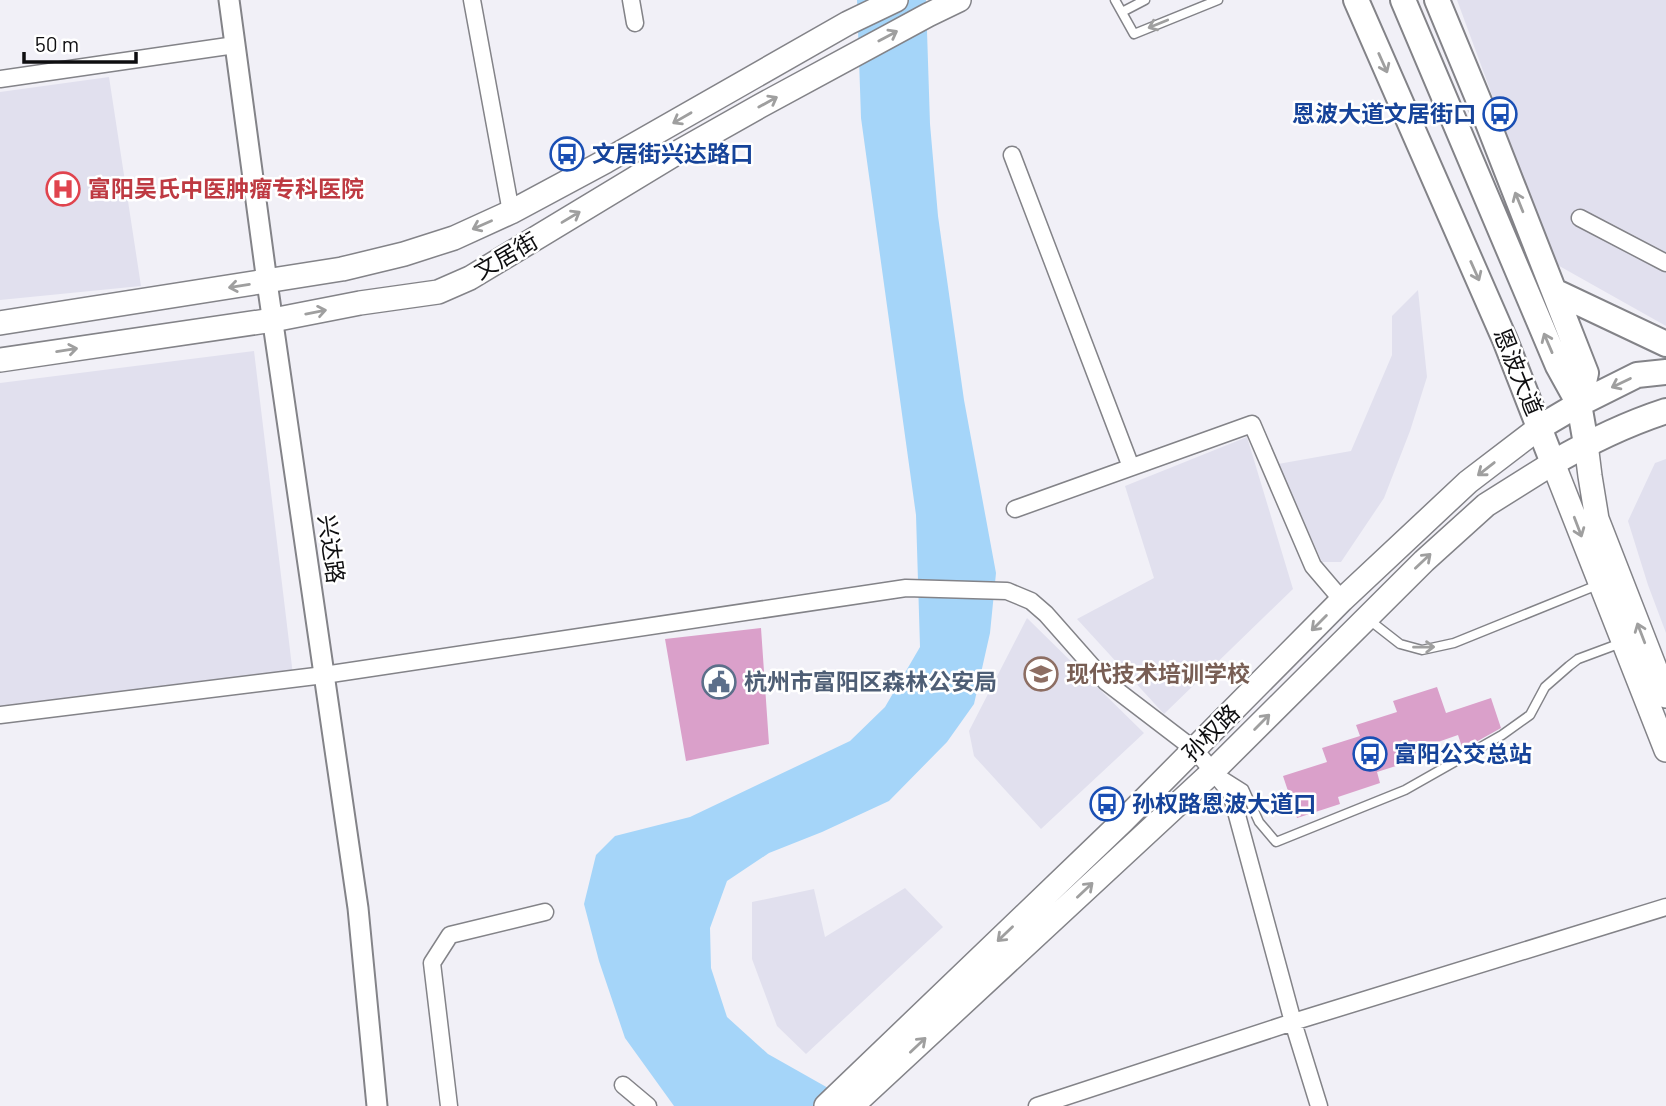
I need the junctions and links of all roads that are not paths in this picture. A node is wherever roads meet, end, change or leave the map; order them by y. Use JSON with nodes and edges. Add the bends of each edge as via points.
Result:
{"nodes":[{"id":1,"x":229,"y":0,"type":"edge"},
{"id":2,"x":472,"y":0,"type":"edge"},
{"id":3,"x":631,"y":0,"type":"edge"},
{"id":4,"x":896,"y":0,"type":"edge"},
{"id":5,"x":959,"y":0,"type":"edge"},
{"id":6,"x":1115,"y":0,"type":"edge"},
{"id":7,"x":1145,"y":0,"type":"edge"},
{"id":8,"x":1218,"y":0,"type":"edge"},
{"id":9,"x":1356,"y":0,"type":"edge"},
{"id":10,"x":1403,"y":0,"type":"edge"},
{"id":11,"x":1437,"y":0,"type":"edge"},
{"id":12,"x":1122,"y":12,"type":"junction"},
{"id":13,"x":635,"y":23,"type":"dead end"},
{"id":14,"x":235,"y":45,"type":"junction"},
{"id":15,"x":0,"y":79,"type":"edge"},
{"id":16,"x":1012,"y":155,"type":"dead end"},
{"id":17,"x":511,"y":212,"type":"junction"},
{"id":18,"x":1580,"y":218,"type":"dead end"},
{"id":19,"x":1666,"y":263,"type":"edge"},
{"id":20,"x":267,"y":282,"type":"junction"},
{"id":21,"x":1554,"y":291,"type":"junction"},
{"id":22,"x":273,"y":320,"type":"junction"},
{"id":23,"x":0,"y":323,"type":"edge"},
{"id":24,"x":1666,"y":344,"type":"edge"},
{"id":25,"x":0,"y":360,"type":"edge"},
{"id":26,"x":1666,"y":372,"type":"edge"},
{"id":27,"x":1578,"y":404,"type":"junction"},
{"id":28,"x":1666,"y":411,"type":"edge"},
{"id":29,"x":1540,"y":427,"type":"junction"},
{"id":30,"x":1586,"y":444,"type":"junction"},
{"id":31,"x":1553,"y":463,"type":"junction"},
{"id":32,"x":1130,"y":467,"type":"junction"},
{"id":33,"x":1015,"y":509,"type":"dead end"},
{"id":34,"x":1600,"y":584,"type":"junction"},
{"id":35,"x":1342,"y":600,"type":"junction"},
{"id":36,"x":1366,"y":617,"type":"junction"},
{"id":37,"x":1623,"y":643,"type":"junction"},
{"id":38,"x":324,"y":675,"type":"junction"},
{"id":39,"x":1666,"y":696,"type":"edge"},
{"id":40,"x":0,"y":715,"type":"edge"},
{"id":41,"x":1195,"y":750,"type":"junction"},
{"id":42,"x":1666,"y":750,"type":"edge"},
{"id":43,"x":1214,"y":770,"type":"junction"},
{"id":44,"x":1666,"y":907,"type":"edge"},
{"id":45,"x":545,"y":912,"type":"dead end"},
{"id":46,"x":1293,"y":1022,"type":"junction"},
{"id":47,"x":623,"y":1085,"type":"dead end"},
{"id":48,"x":859,"y":1091,"type":"edge"},
{"id":49,"x":377,"y":1106,"type":"edge"},
{"id":50,"x":449,"y":1106,"type":"edge"},
{"id":51,"x":648,"y":1106,"type":"edge"},
{"id":52,"x":826,"y":1106,"type":"edge"},
{"id":53,"x":1037,"y":1106,"type":"edge"},
{"id":54,"x":1319,"y":1106,"type":"edge"}],
"edges":[{"from":1,"to":14,"type":"street","name":"兴达路"},
{"from":2,"to":17,"type":"street"},
{"from":3,"to":13,"type":"street"},
{"from":4,"to":17,"type":"main road","name":"文居街","one_way":true},
{"from":22,"to":5,"type":"main road","name":"文居街","one_way":true,"via":[[438,292],[470,278],[675,154]]},
{"from":6,"to":12,"type":"lane"},
{"from":7,"to":12,"type":"lane"},
{"from":8,"to":12,"type":"lane","one_way":true,"via":[[1133,34]]},
{"from":9,"to":29,"type":"main road","name":"恩波大道","one_way":true},
{"from":27,"to":10,"type":"main road","name":"恩波大道","one_way":true},
{"from":21,"to":11,"type":"main road","one_way":true},
{"from":14,"to":15,"type":"street"},
{"from":14,"to":20,"type":"street","name":"兴达路"},
{"from":16,"to":32,"type":"street"},
{"from":17,"to":20,"type":"main road","name":"文居街","one_way":true,"via":[[404,254]]},
{"from":18,"to":19,"type":"street"},
{"from":20,"to":22,"type":"street","name":"兴达路"},
{"from":20,"to":23,"type":"main road","name":"文居街","one_way":true},
{"from":21,"to":24,"type":"main road"},
{"from":21,"to":27,"type":"main road","via":[[1586,373]]},
{"from":25,"to":22,"type":"main road","name":"文居街","one_way":true},
{"from":22,"to":38,"type":"street","name":"兴达路"},
{"from":26,"to":27,"type":"main road","name":"孙权路","one_way":true,"via":[[1637,376]]},
{"from":27,"to":29,"type":"main road","name":"孙权路"},
{"from":27,"to":30,"type":"main road","name":"恩波大道"},
{"from":28,"to":30,"type":"main road","name":"孙权路"},
{"from":29,"to":31,"type":"main road","name":"恩波大道"},
{"from":29,"to":35,"type":"main road","name":"孙权路","one_way":true,"via":[[1468,482]]},
{"from":30,"to":31,"type":"main road","name":"孙权路"},
{"from":39,"to":30,"type":"main road","name":"恩波大道","one_way":true,"via":[[1597,519]]},
{"from":31,"to":34,"type":"main road","name":"恩波大道","one_way":true},
{"from":36,"to":31,"type":"main road","name":"孙权路","one_way":true,"via":[[1486,505]]},
{"from":32,"to":33,"type":"street"},
{"from":32,"to":35,"type":"street","via":[[1252,424],[1313,566]]},
{"from":36,"to":34,"type":"lane","one_way":true,"via":[[1400,644],[1422,650],[1454,643]]},
{"from":34,"to":37,"type":"main road","name":"恩波大道"},
{"from":35,"to":41,"type":"main road","name":"孙权路","one_way":true},
{"from":43,"to":36,"type":"main road","name":"孙权路","one_way":true},
{"from":37,"to":42,"type":"main road","name":"恩波大道"},
{"from":37,"to":43,"type":"lane","via":[[1569,666],[1545,687],[1530,715],[1502,735],[1405,790],[1276,842],[1259,822],[1244,789]]},
{"from":38,"to":40,"type":"street"},
{"from":38,"to":41,"type":"street","via":[[906,588],[1007,591],[1031,601],[1106,682]]},
{"from":38,"to":49,"type":"street","name":"兴达路","via":[[358,908]]},
{"from":41,"to":43,"type":"street"},
{"from":41,"to":48,"type":"main road","name":"孙权路","one_way":true},
{"from":43,"to":46,"type":"street","via":[[1231,793]]},
{"from":48,"to":43,"type":"main road","name":"孙权路","one_way":true},
{"from":44,"to":46,"type":"street"},
{"from":45,"to":50,"type":"street","via":[[450,935],[432,963]]},
{"from":46,"to":53,"type":"street"},
{"from":46,"to":54,"type":"street"},
{"from":47,"to":51,"type":"street"},
{"from":48,"to":52,"type":"main road","name":"孙权路"}]}
